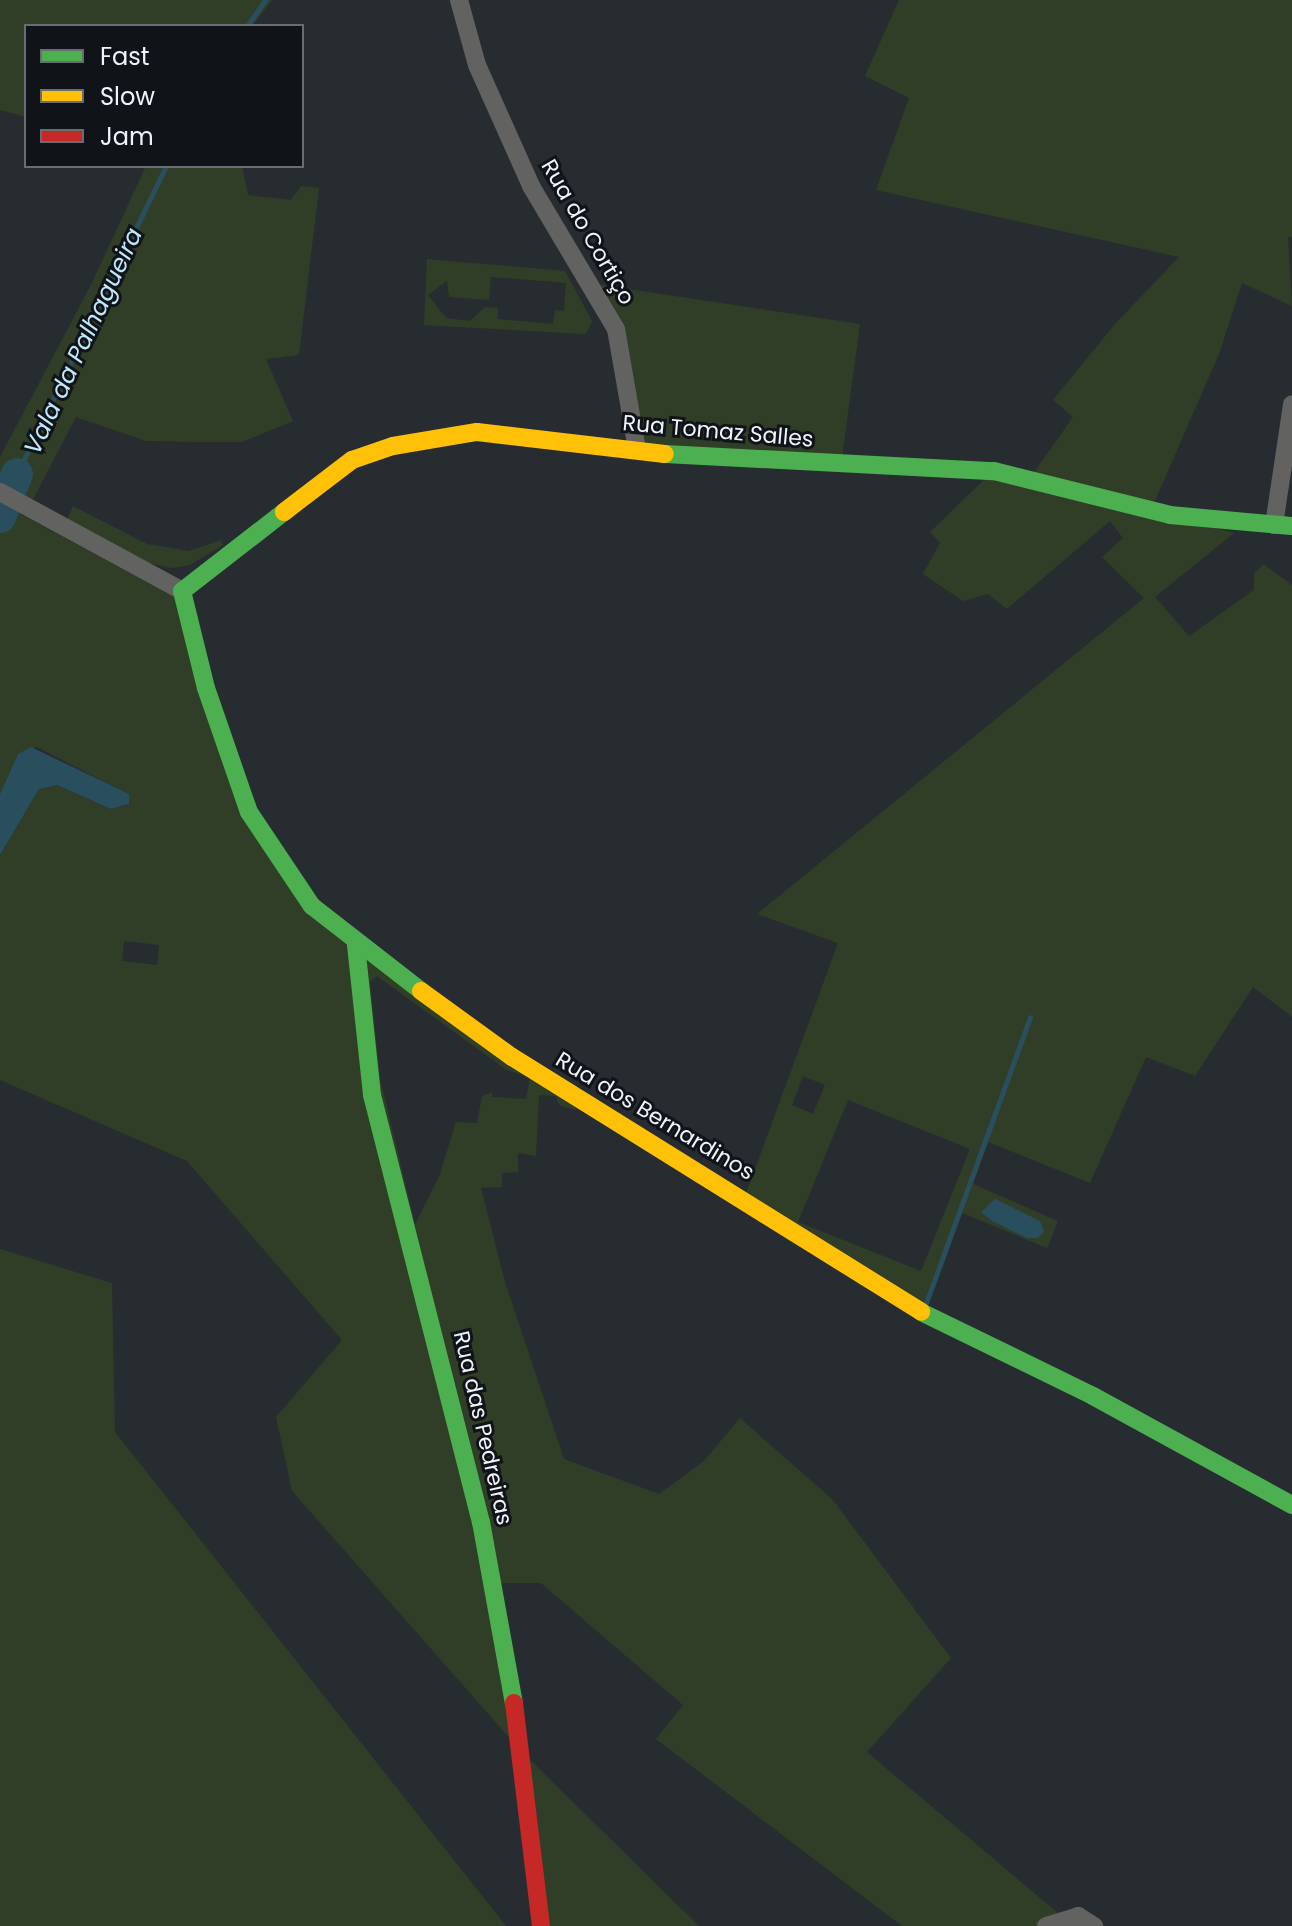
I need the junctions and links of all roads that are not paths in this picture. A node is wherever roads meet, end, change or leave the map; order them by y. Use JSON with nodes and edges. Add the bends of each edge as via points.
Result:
{"nodes":[{"id":1,"x":459,"y":0,"type":"edge"},
{"id":2,"x":1292,"y":404,"type":"edge"},
{"id":3,"x":637,"y":449,"type":"junction"},
{"id":4,"x":0,"y":492,"type":"edge"},
{"id":5,"x":1283,"y":525,"type":"edge"},
{"id":6,"x":182,"y":591,"type":"junction"},
{"id":7,"x":356,"y":945,"type":"junction"},
{"id":8,"x":1292,"y":1505,"type":"edge"},
{"id":9,"x":541,"y":1926,"type":"edge"},
{"id":10,"x":1046,"y":1926,"type":"edge"},
{"id":11,"x":1094,"y":1926,"type":"edge"}],
"edges":[{"from":1,"to":3,"type":"street","name":"Rua do Cortiço","via":[[477,65],[531,186],[616,329]]},
{"from":2,"to":5,"type":"street"},
{"from":3,"to":5,"type":"street","name":"Rua Tomaz Salles","via":[[816,465],[994,471],[1170,515]]},
{"from":3,"to":6,"type":"street","name":"Rua Tomaz Salles","via":[[477,432],[393,446],[352,460]]},
{"from":4,"to":6,"type":"street"},
{"from":6,"to":7,"type":"street","name":"Rua dos Bernardinos","via":[[206,688],[249,812],[312,906]]},
{"from":7,"to":8,"type":"street","name":"Rua dos Bernardinos","via":[[512,1057],[925,1314],[1093,1396]]},
{"from":7,"to":9,"type":"street","name":"Rua das Pedreiras","via":[[372,1095],[481,1522],[518,1728]]},
{"from":10,"to":11,"type":"street","via":[[1078,1916]]}]}
